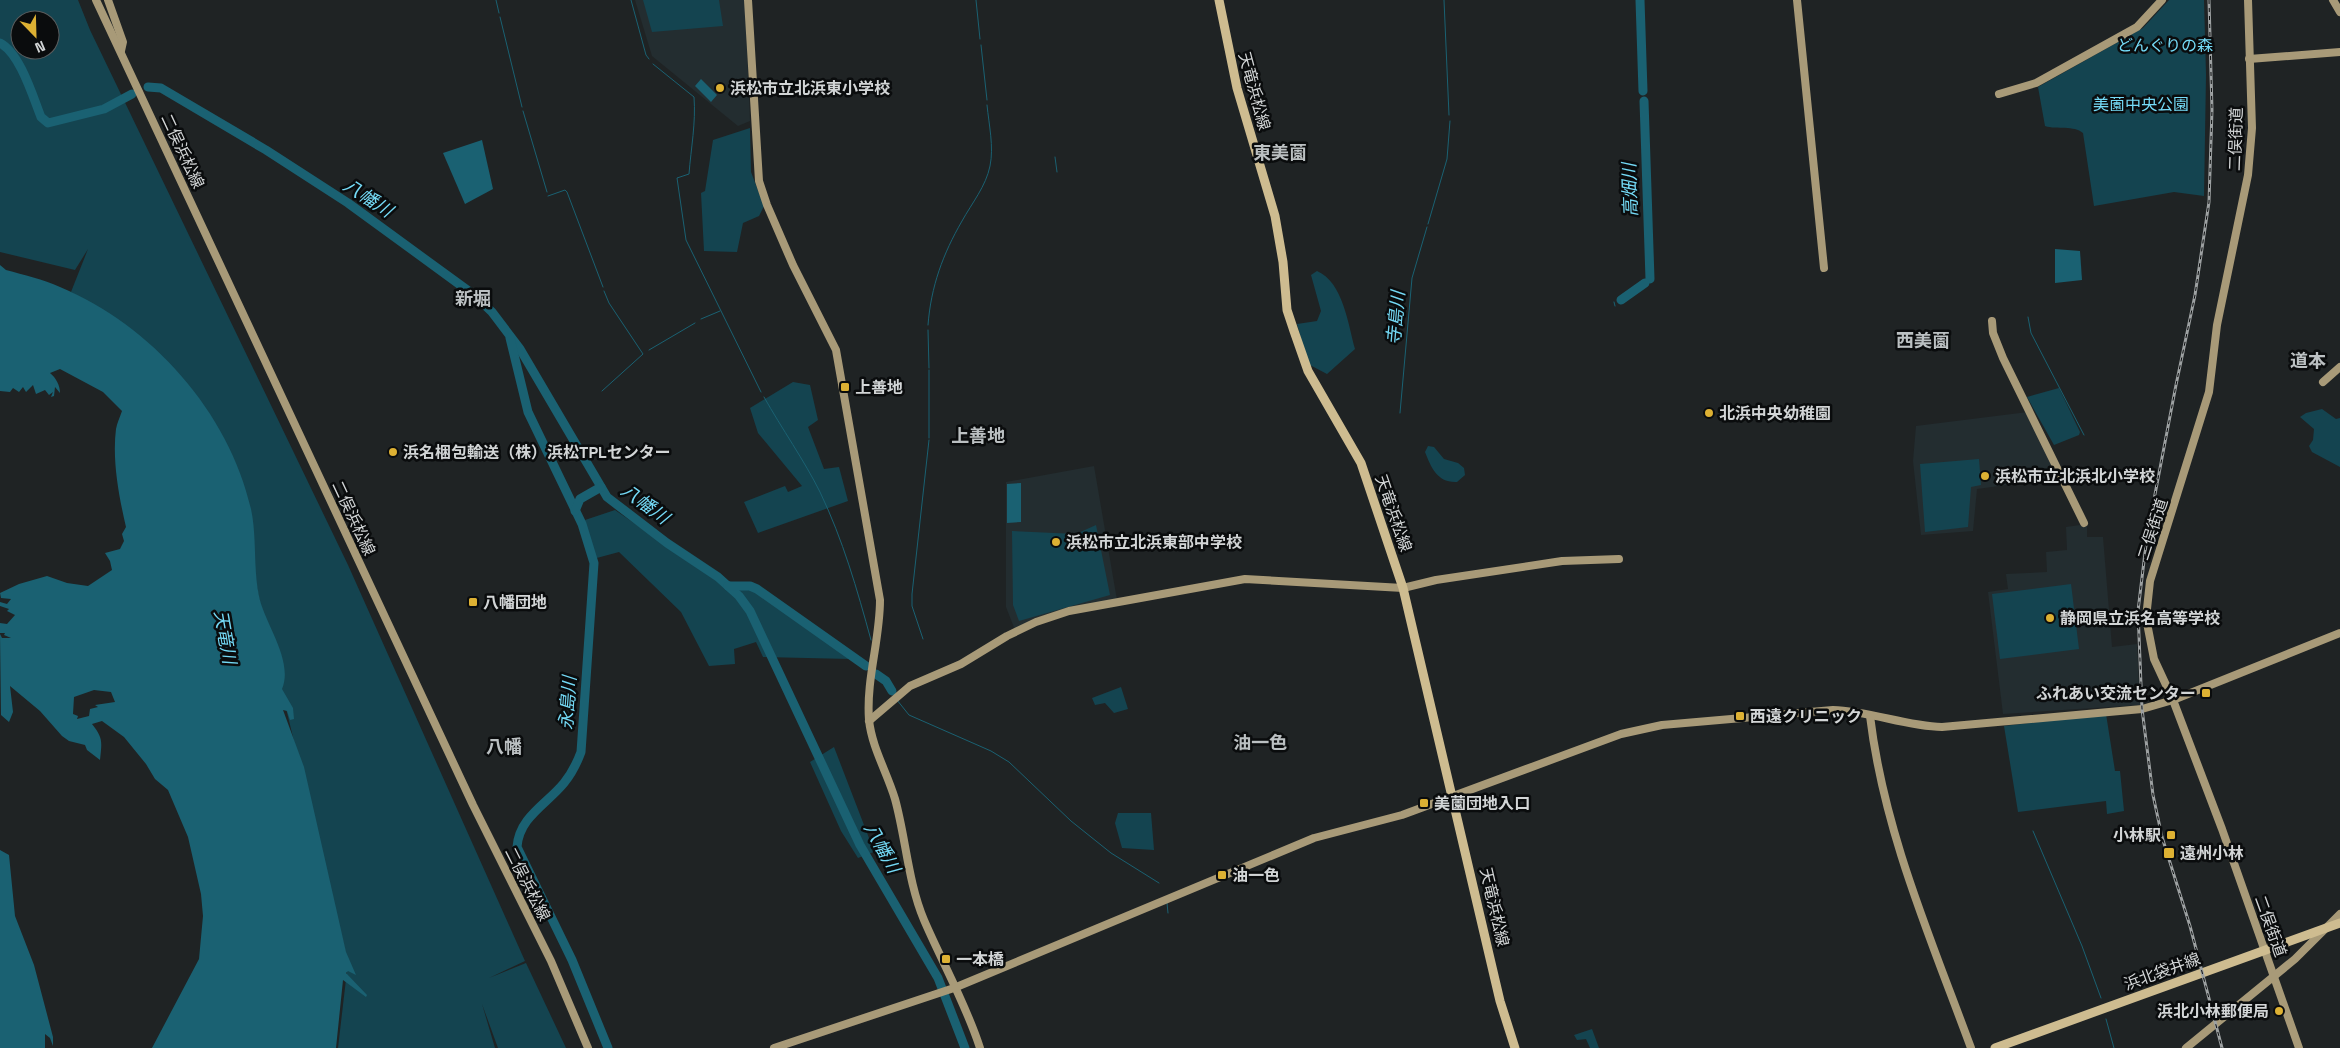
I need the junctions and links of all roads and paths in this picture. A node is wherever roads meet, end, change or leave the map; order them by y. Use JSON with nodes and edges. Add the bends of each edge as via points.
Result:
{"nodes":[{"id":1,"x":96,"y":0,"type":"edge"},
{"id":2,"x":108,"y":0,"type":"edge"},
{"id":3,"x":748,"y":0,"type":"edge"},
{"id":4,"x":1219,"y":0,"type":"edge"},
{"id":5,"x":1797,"y":0,"type":"edge"},
{"id":6,"x":2162,"y":0,"type":"edge"},
{"id":7,"x":2248,"y":0,"type":"edge"},
{"id":8,"x":2333,"y":0,"type":"edge"},
{"id":9,"x":2340,"y":12,"type":"edge"},
{"id":10,"x":121,"y":51,"type":"junction"},
{"id":11,"x":2340,"y":52,"type":"edge"},
{"id":12,"x":2249,"y":59,"type":"junction"},
{"id":13,"x":1999,"y":94,"type":"dead end"},
{"id":14,"x":1824,"y":268,"type":"dead end"},
{"id":15,"x":1992,"y":321,"type":"dead end"},
{"id":16,"x":2340,"y":367,"type":"edge"},
{"id":17,"x":2323,"y":382,"type":"dead end"},
{"id":18,"x":2084,"y":523,"type":"dead end"},
{"id":19,"x":1619,"y":559,"type":"dead end"},
{"id":20,"x":1404,"y":588,"type":"junction"},
{"id":21,"x":2340,"y":634,"type":"edge"},
{"id":22,"x":2172,"y":700,"type":"junction"},
{"id":23,"x":1870,"y":716,"type":"junction"},
{"id":24,"x":870,"y":721,"type":"junction"},
{"id":25,"x":1453,"y":796,"type":"junction"},
{"id":26,"x":2340,"y":914,"type":"edge"},
{"id":27,"x":2340,"y":922,"type":"edge"},
{"id":28,"x":2330,"y":926,"type":"junction"},
{"id":29,"x":2265,"y":949,"type":"junction"},
{"id":30,"x":2274,"y":976,"type":"junction"},
{"id":31,"x":951,"y":988,"type":"junction"},
{"id":32,"x":588,"y":1048,"type":"edge"},
{"id":33,"x":774,"y":1048,"type":"edge"},
{"id":34,"x":980,"y":1048,"type":"edge"},
{"id":35,"x":1515,"y":1048,"type":"edge"},
{"id":36,"x":1971,"y":1048,"type":"edge"},
{"id":37,"x":1995,"y":1048,"type":"edge"},
{"id":38,"x":2186,"y":1048,"type":"edge"},
{"id":39,"x":2299,"y":1048,"type":"edge"}],
"edges":[{"from":1,"to":10,"type":"street","name":"二俣浜松線"},
{"from":2,"to":10,"type":"street","via":[[123,42]]},
{"from":3,"to":24,"type":"street","via":[[759,181],[793,265],[836,350],[880,600],[878,642],[869,700]]},
{"from":4,"to":20,"type":"main road","name":"天竜浜松線","via":[[1237,88],[1275,216],[1294,331],[1308,371],[1361,463]]},
{"from":5,"to":14,"type":"street"},
{"from":6,"to":13,"type":"street","via":[[2148,18],[2129,32],[2036,83]]},
{"from":7,"to":12,"type":"street","name":"二俣街道"},
{"from":8,"to":9,"type":"street"},
{"from":10,"to":32,"type":"street","name":"二俣浜松線","via":[[469,797],[548,953]]},
{"from":11,"to":12,"type":"street"},
{"from":12,"to":22,"type":"street","name":"二俣街道","via":[[2252,153],[2217,325],[2209,392],[2150,580],[2147,600],[2148,637]]},
{"from":15,"to":18,"type":"street","via":[[2003,358]]},
{"from":16,"to":17,"type":"street"},
{"from":19,"to":20,"type":"street","via":[[1562,561]]},
{"from":20,"to":24,"type":"street","via":[[1245,579],[1069,612],[1036,622],[961,664],[910,686]]},
{"from":20,"to":25,"type":"main road","name":"天竜浜松線"},
{"from":21,"to":22,"type":"street"},
{"from":22,"to":23,"type":"street","via":[[2142,709],[1957,726],[1919,726]]},
{"from":22,"to":29,"type":"street","name":"二俣街道"},
{"from":23,"to":25,"type":"street","via":[[1827,711],[1647,727]]},
{"from":23,"to":36,"type":"street","via":[[1879,779],[1896,842]]},
{"from":24,"to":31,"type":"street","via":[[873,740],[894,798],[923,919]]},
{"from":25,"to":31,"type":"street","via":[[1388,819],[1314,838]]},
{"from":25,"to":35,"type":"main road","name":"天竜浜松線","via":[[1500,1001]]},
{"from":26,"to":28,"type":"street"},
{"from":27,"to":28,"type":"main road","name":"浜北袋井線"},
{"from":28,"to":29,"type":"main road","name":"浜北袋井線"},
{"from":28,"to":30,"type":"street"},
{"from":29,"to":30,"type":"street","name":"二俣街道"},
{"from":29,"to":37,"type":"main road","name":"浜北袋井線"},
{"from":30,"to":38,"type":"street"},
{"from":30,"to":39,"type":"street","name":"二俣街道"},
{"from":31,"to":33,"type":"street"},
{"from":31,"to":34,"type":"street"}]}
